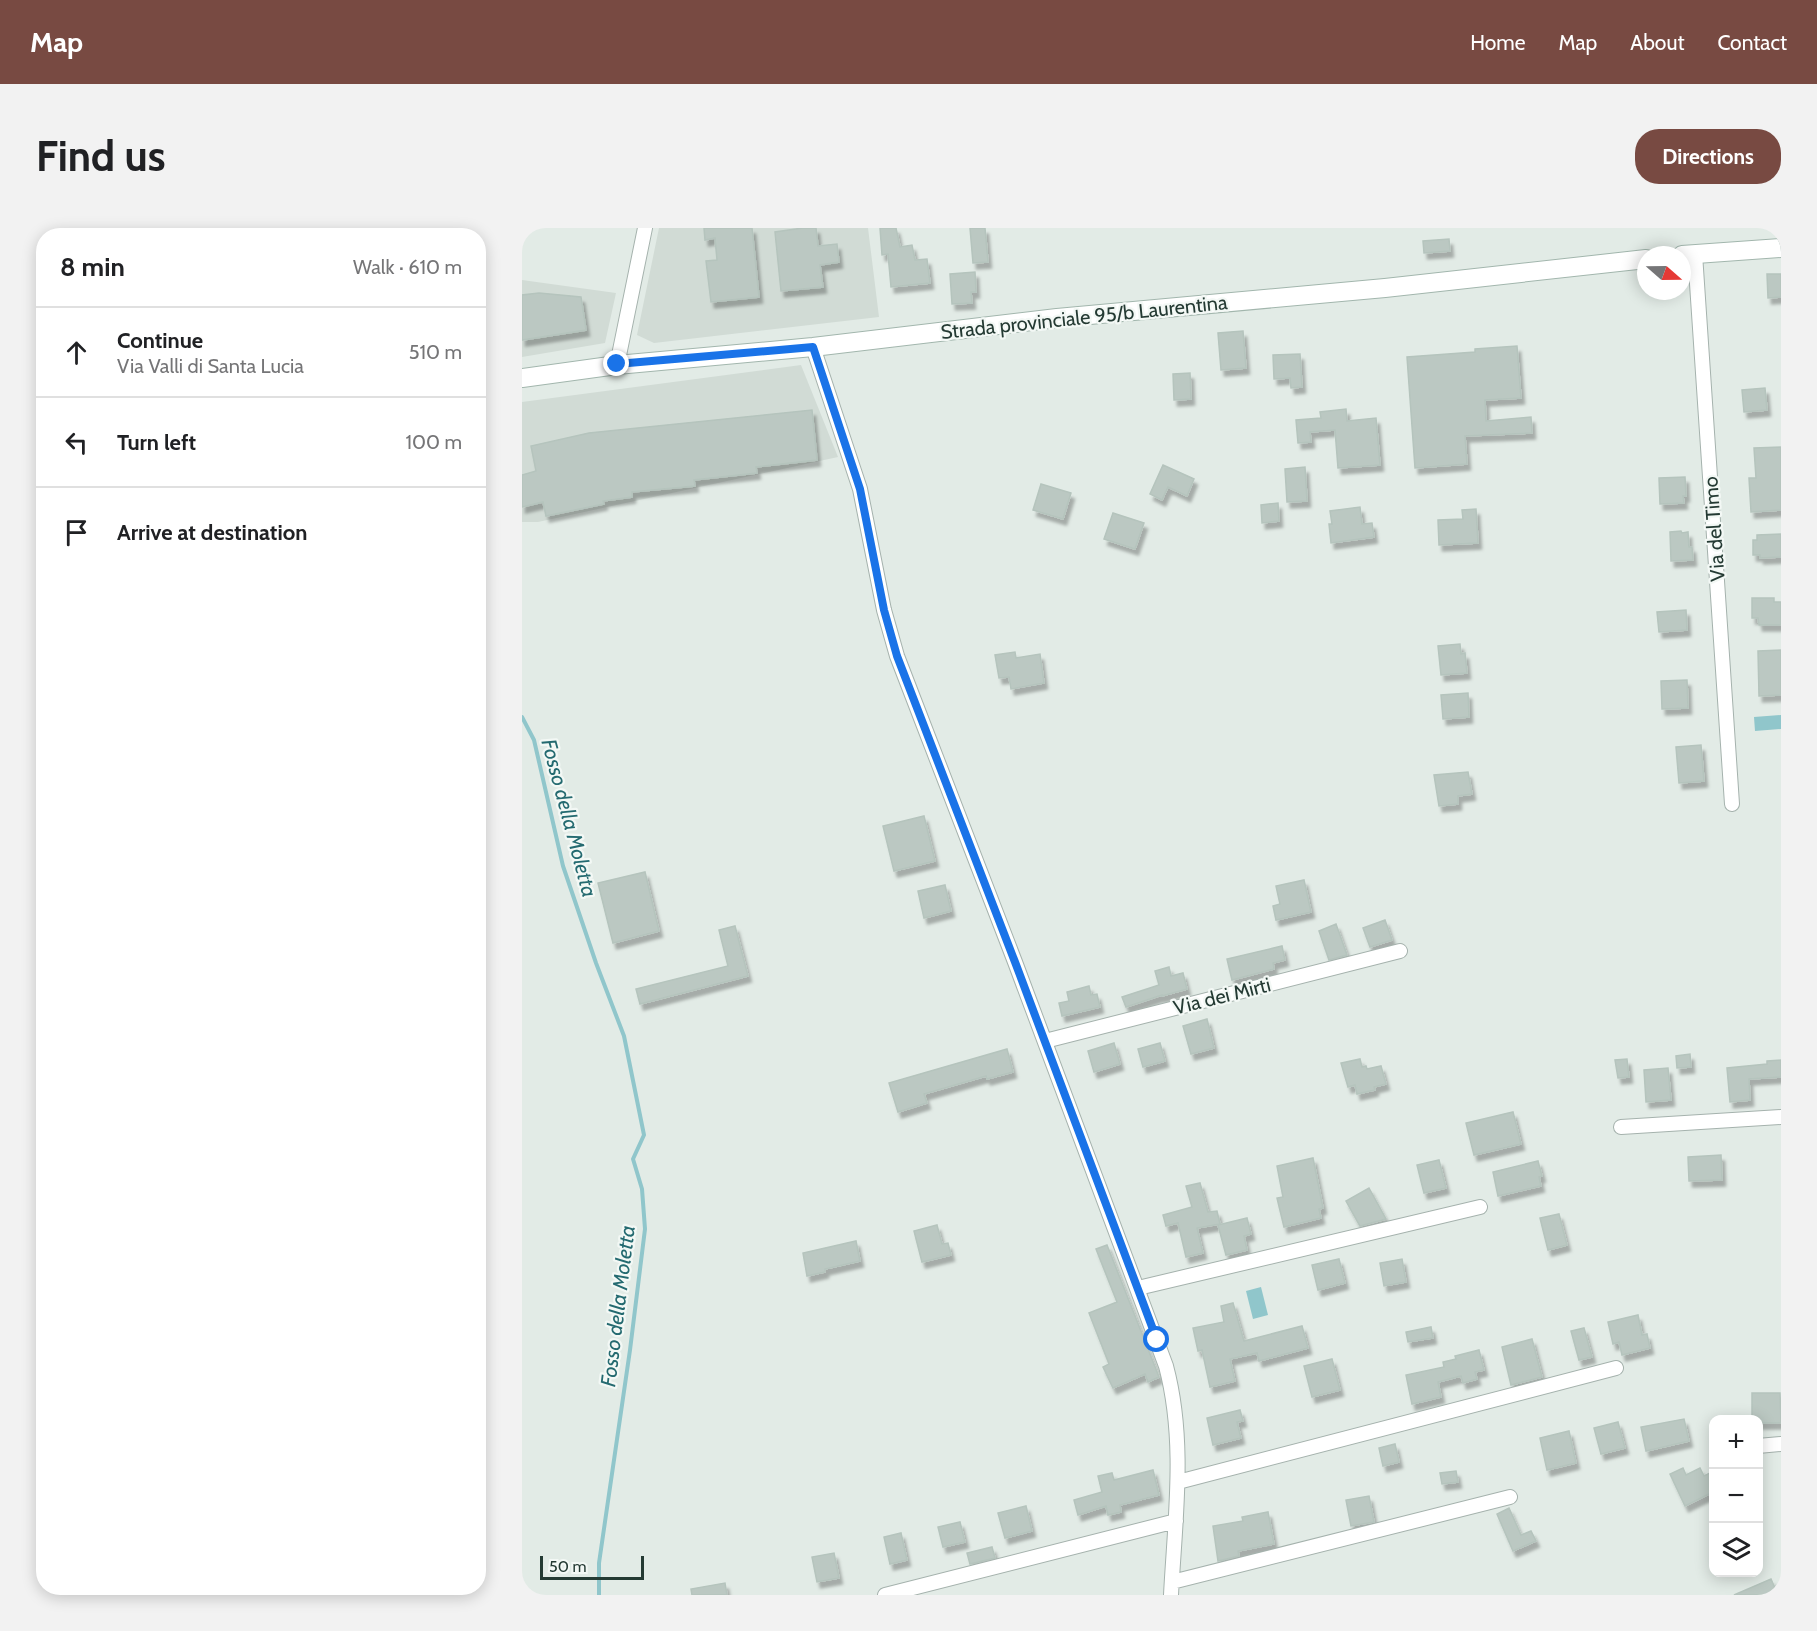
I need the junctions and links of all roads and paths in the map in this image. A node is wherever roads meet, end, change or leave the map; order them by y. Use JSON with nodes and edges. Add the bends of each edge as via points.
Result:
{"nodes":[{"id":1,"x":645,"y":228,"type":"edge"},
{"id":2,"x":1781,"y":248,"type":"edge"},
{"id":3,"x":1691,"y":255,"type":"edge"},
{"id":4,"x":1637,"y":260,"type":"edge"},
{"id":5,"x":1691,"y":281,"type":"edge"},
{"id":6,"x":813,"y":347,"type":"junction"},
{"id":7,"x":617,"y":364,"type":"junction"},
{"id":8,"x":522,"y":378,"type":"edge"},
{"id":9,"x":1732,"y":804,"type":"dead end"},
{"id":10,"x":1400,"y":951,"type":"dead end"},
{"id":11,"x":1045,"y":1041,"type":"junction"},
{"id":12,"x":1781,"y":1118,"type":"edge"},
{"id":13,"x":1621,"y":1127,"type":"dead end"},
{"id":14,"x":1480,"y":1207,"type":"dead end"},
{"id":15,"x":1137,"y":1288,"type":"junction"},
{"id":16,"x":1616,"y":1368,"type":"dead end"},
{"id":17,"x":1781,"y":1444,"type":"edge"},
{"id":18,"x":1763,"y":1446,"type":"edge"},
{"id":19,"x":1178,"y":1482,"type":"junction"},
{"id":20,"x":1510,"y":1497,"type":"dead end"},
{"id":21,"x":1176,"y":1521,"type":"junction"},
{"id":22,"x":1172,"y":1588,"type":"edge"},
{"id":23,"x":885,"y":1595,"type":"edge"}],
"edges":[{"from":1,"to":7,"type":"street"},
{"from":2,"to":3,"type":"main road"},
{"from":4,"to":6,"type":"main road","name":"Strada provinciale 95/b Laurentina","via":[[1057,318]]},
{"from":5,"to":9,"type":"street","name":"Via del Timo"},
{"from":6,"to":7,"type":"main road","name":"Strada provinciale 95/b Laurentina"},
{"from":6,"to":11,"type":"street","via":[[860,489],[897,656]]},
{"from":7,"to":8,"type":"main road","name":"Strada provinciale 95/b Laurentina"},
{"from":10,"to":11,"type":"street","name":"Via dei Mirti"},
{"from":11,"to":15,"type":"street"},
{"from":12,"to":13,"type":"street"},
{"from":14,"to":15,"type":"street"},
{"from":15,"to":19,"type":"street","via":[[1171,1388]]},
{"from":16,"to":19,"type":"street"},
{"from":17,"to":18,"type":"street"},
{"from":19,"to":21,"type":"street"},
{"from":20,"to":22,"type":"street"},
{"from":21,"to":22,"type":"street"},
{"from":21,"to":23,"type":"street"}]}
